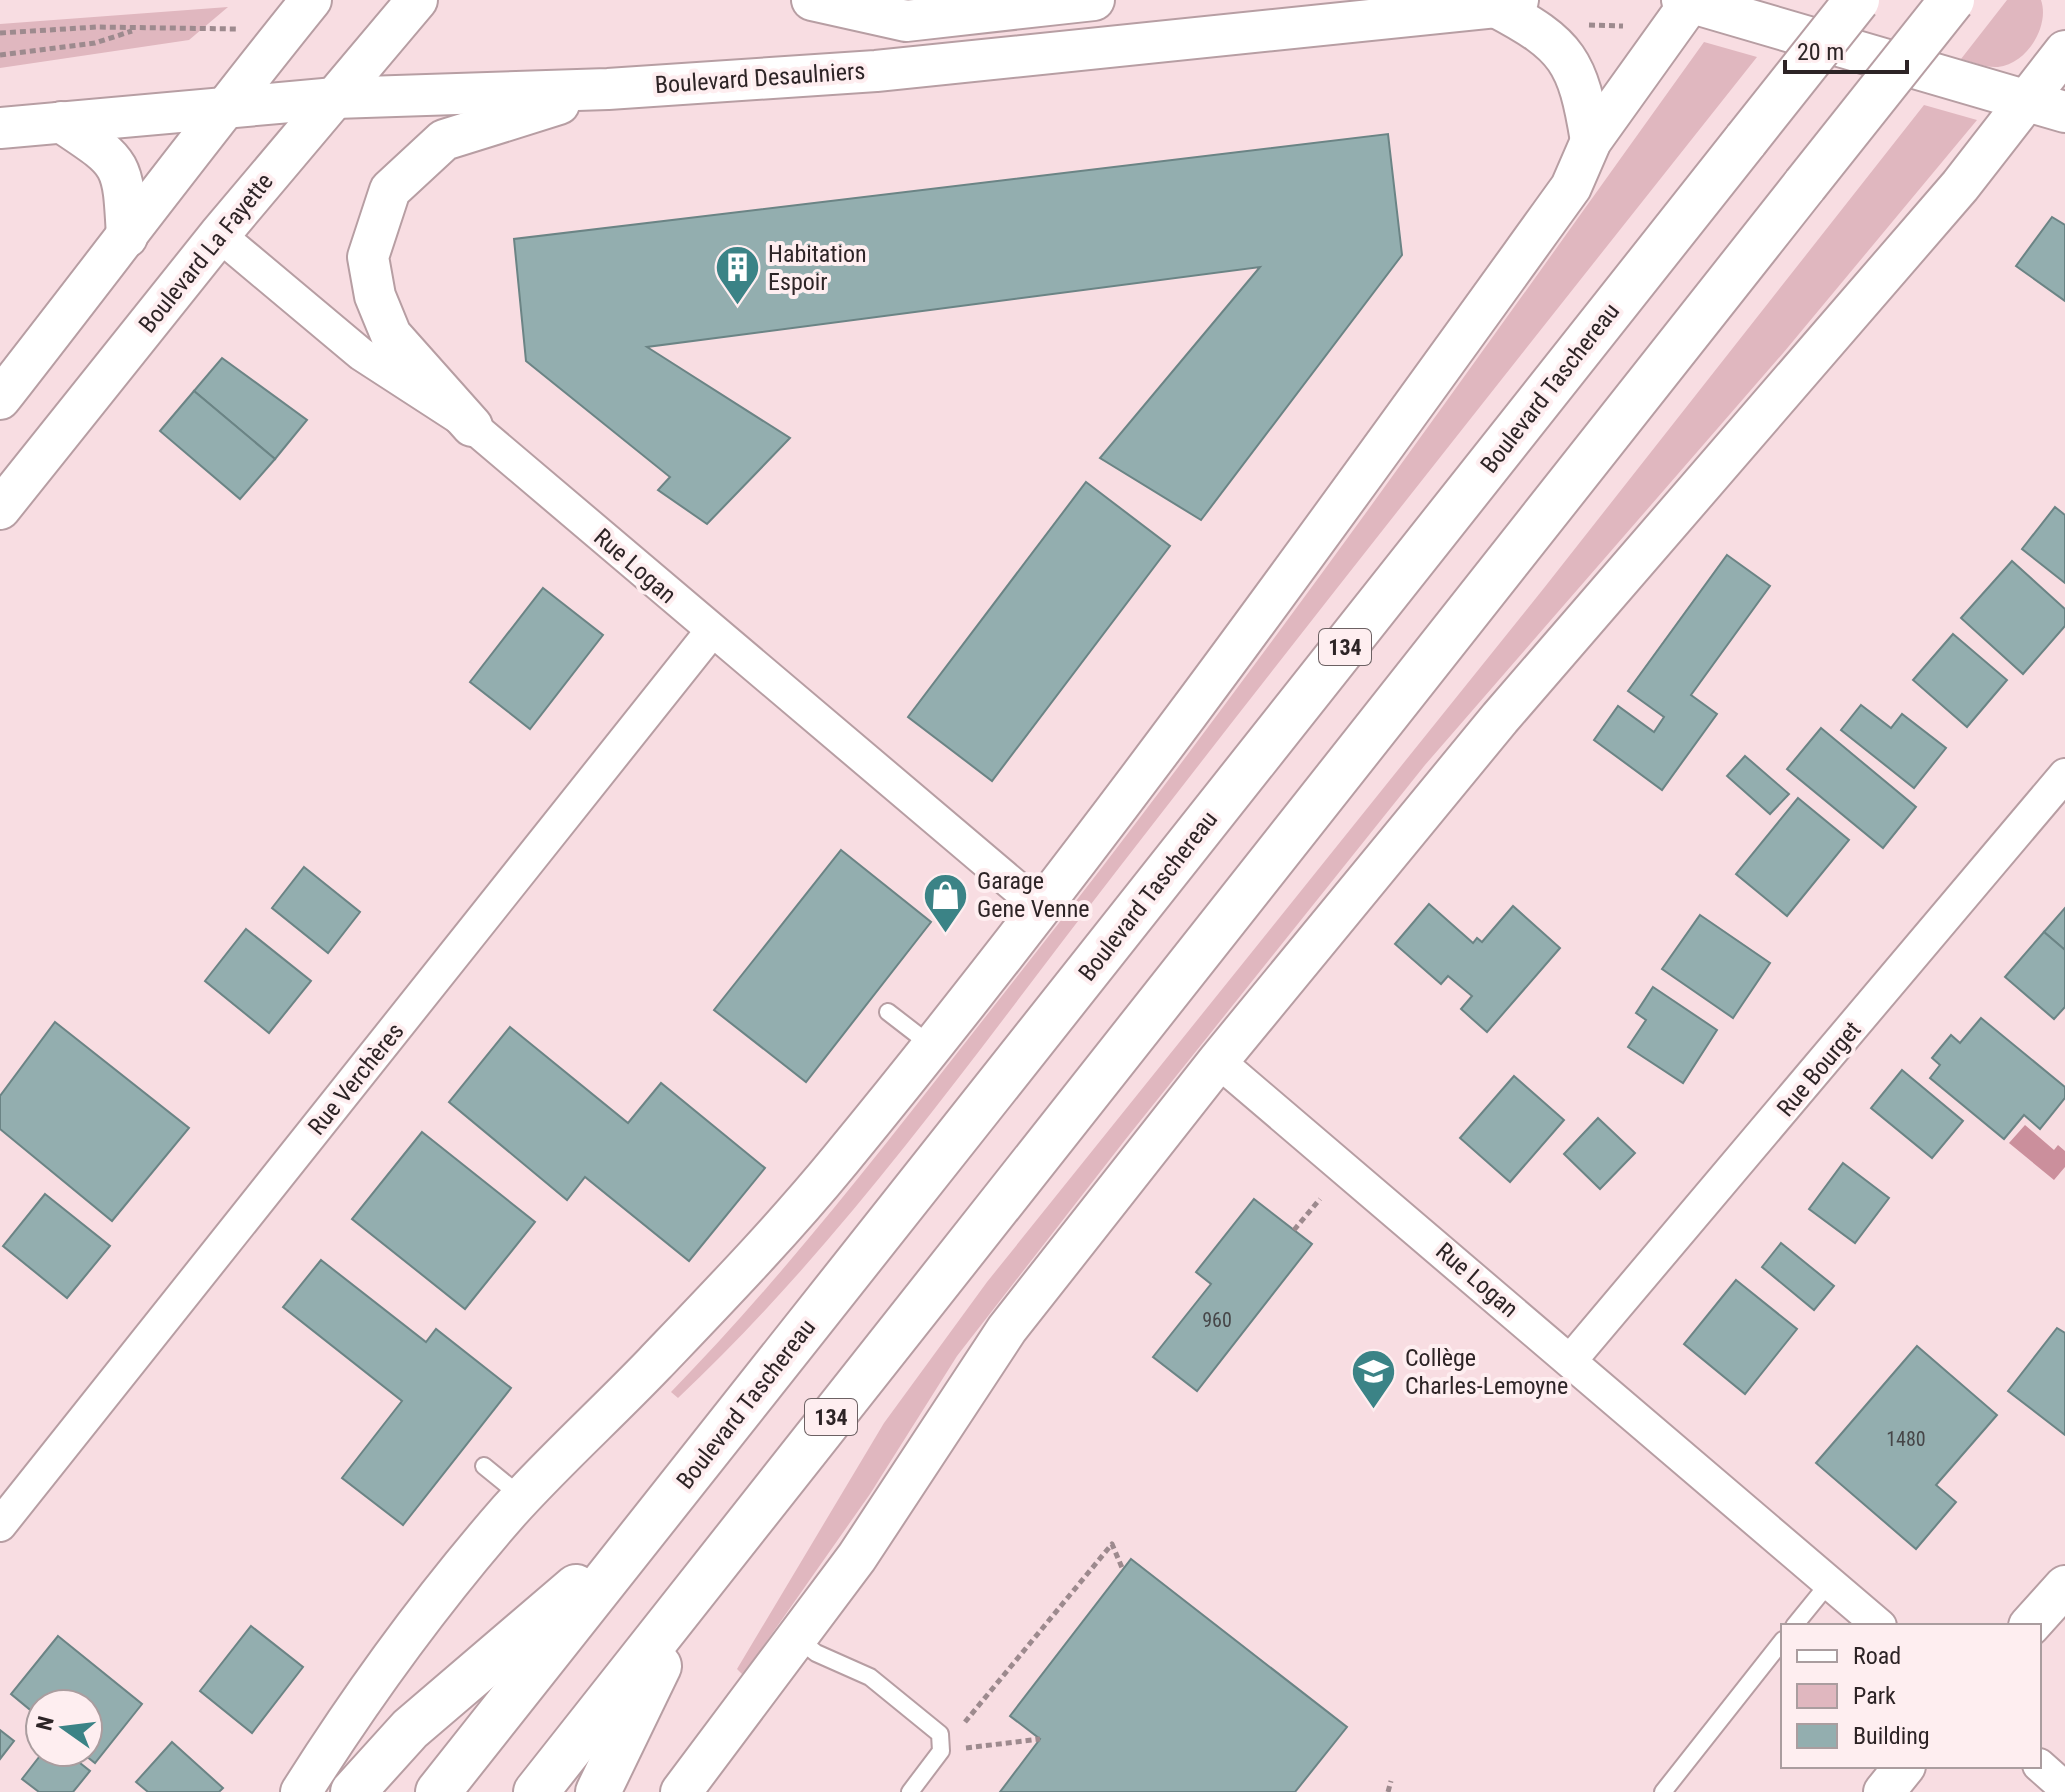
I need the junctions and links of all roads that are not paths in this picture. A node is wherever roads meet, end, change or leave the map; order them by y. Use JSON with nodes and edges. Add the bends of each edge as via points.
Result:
{"nodes":[{"id":1,"x":311,"y":0,"type":"edge"},
{"id":2,"x":417,"y":0,"type":"edge"},
{"id":3,"x":812,"y":0,"type":"edge"},
{"id":4,"x":1094,"y":0,"type":"edge"},
{"id":5,"x":1857,"y":0,"type":"edge"},
{"id":6,"x":1952,"y":0,"type":"edge"},
{"id":7,"x":1688,"y":1,"type":"edge"},
{"id":8,"x":1507,"y":4,"type":"edge"},
{"id":9,"x":2065,"y":51,"type":"edge"},
{"id":10,"x":608,"y":89,"type":"junction"},
{"id":11,"x":335,"y":98,"type":"junction"},
{"id":12,"x":2027,"y":101,"type":"junction"},
{"id":13,"x":224,"y":106,"type":"junction"},
{"id":14,"x":2065,"y":112,"type":"edge"},
{"id":15,"x":61,"y":122,"type":"junction"},
{"id":16,"x":0,"y":128,"type":"edge"},
{"id":17,"x":1591,"y":141,"type":"junction"},
{"id":18,"x":219,"y":235,"type":"junction"},
{"id":19,"x":127,"y":237,"type":"junction"},
{"id":20,"x":0,"y":399,"type":"edge"},
{"id":21,"x":472,"y":426,"type":"junction"},
{"id":22,"x":0,"y":509,"type":"edge"},
{"id":23,"x":711,"y":632,"type":"junction"},
{"id":24,"x":2065,"y":775,"type":"edge"},
{"id":25,"x":1042,"y":909,"type":"junction"},
{"id":26,"x":888,"y":1012,"type":"dead end"},
{"id":27,"x":932,"y":1046,"type":"junction"},
{"id":28,"x":1218,"y":1061,"type":"junction"},
{"id":29,"x":1570,"y":1361,"type":"junction"},
{"id":30,"x":484,"y":1466,"type":"dead end"},
{"id":31,"x":522,"y":1497,"type":"junction"},
{"id":32,"x":657,"y":1518,"type":"junction"},
{"id":33,"x":0,"y":1525,"type":"edge"},
{"id":34,"x":1829,"y":1583,"type":"junction"},
{"id":35,"x":2065,"y":1586,"type":"edge"},
{"id":36,"x":696,"y":1588,"type":"junction"},
{"id":37,"x":1796,"y":1624,"type":"edge"},
{"id":38,"x":1878,"y":1624,"type":"edge"},
{"id":39,"x":2031,"y":1624,"type":"edge"},
{"id":40,"x":797,"y":1638,"type":"junction"},
{"id":41,"x":1781,"y":1643,"type":"edge"},
{"id":42,"x":2041,"y":1767,"type":"edge"},
{"id":43,"x":1903,"y":1768,"type":"edge"},
{"id":44,"x":2065,"y":1788,"type":"edge"},
{"id":45,"x":301,"y":1792,"type":"edge"},
{"id":46,"x":353,"y":1792,"type":"edge"},
{"id":47,"x":438,"y":1792,"type":"edge"},
{"id":48,"x":536,"y":1792,"type":"edge"},
{"id":49,"x":598,"y":1792,"type":"edge"},
{"id":50,"x":681,"y":1792,"type":"edge"},
{"id":51,"x":910,"y":1792,"type":"edge"},
{"id":52,"x":1663,"y":1792,"type":"edge"},
{"id":53,"x":1884,"y":1792,"type":"edge"}],
"edges":[{"from":1,"to":13,"type":"street"},
{"from":2,"to":11,"type":"street","name":"Boulevard La Fayette"},
{"from":3,"to":4,"type":"street","via":[[906,21]]},
{"from":5,"to":32,"type":"highway","name":"Boulevard Taschereau","number":"134","bridge":true},
{"from":6,"to":36,"type":"highway","number":"134","bridge":true},
{"from":7,"to":12,"type":"street"},
{"from":7,"to":17,"type":"street"},
{"from":8,"to":10,"type":"street","name":"Boulevard Desaulniers","via":[[876,71]]},
{"from":8,"to":17,"type":"street","via":[[1563,53],[1580,87]]},
{"from":9,"to":12,"type":"street"},
{"from":10,"to":11,"type":"street","name":"Boulevard Desaulniers"},
{"from":10,"to":21,"type":"street","via":[[444,140],[390,190],[368,257],[375,296],[391,335]]},
{"from":11,"to":13,"type":"street","name":"Boulevard Desaulniers"},
{"from":11,"to":18,"type":"street","name":"Boulevard La Fayette"},
{"from":12,"to":14,"type":"street"},
{"from":12,"to":28,"type":"street","via":[[1923,229],[1500,718]]},
{"from":13,"to":15,"type":"street","name":"Boulevard Desaulniers"},
{"from":13,"to":19,"type":"street"},
{"from":15,"to":16,"type":"street","name":"Boulevard Desaulniers"},
{"from":15,"to":19,"type":"street","via":[[111,156],[124,181]]},
{"from":17,"to":25,"type":"street","via":[[1562,199],[1184,724]]},
{"from":18,"to":21,"type":"street","name":"Rue Logan","via":[[361,354]]},
{"from":18,"to":22,"type":"street","name":"Boulevard La Fayette"},
{"from":19,"to":20,"type":"street"},
{"from":21,"to":23,"type":"street","name":"Rue Logan"},
{"from":23,"to":25,"type":"street","name":"Rue Logan"},
{"from":23,"to":33,"type":"street","name":"Rue Verchères"},
{"from":24,"to":29,"type":"street","name":"Rue Bourget"},
{"from":25,"to":27,"type":"street"},
{"from":26,"to":27,"type":"lane"},
{"from":27,"to":31,"type":"street","via":[[762,1251]]},
{"from":28,"to":29,"type":"street","name":"Rue Logan"},
{"from":28,"to":40,"type":"street","via":[[1007,1329]]},
{"from":29,"to":34,"type":"street","name":"Rue Logan"},
{"from":30,"to":31,"type":"lane"},
{"from":31,"to":45,"type":"street","via":[[347,1718]]},
{"from":32,"to":46,"type":"highway","via":[[410,1729]]},
{"from":32,"to":47,"type":"highway","name":"Boulevard Taschereau","number":"134"},
{"from":34,"to":37,"type":"lane"},
{"from":34,"to":38,"type":"street","name":"Rue Logan"},
{"from":35,"to":39,"type":"street"},
{"from":36,"to":48,"type":"highway","number":"134"},
{"from":36,"to":49,"type":"highway"},
{"from":40,"to":50,"type":"street"},
{"from":40,"to":51,"type":"lane","via":[[816,1653],[859,1671],[940,1734],[941,1751]]},
{"from":41,"to":52,"type":"lane"},
{"from":42,"to":44,"type":"street"},
{"from":43,"to":53,"type":"street"}]}
